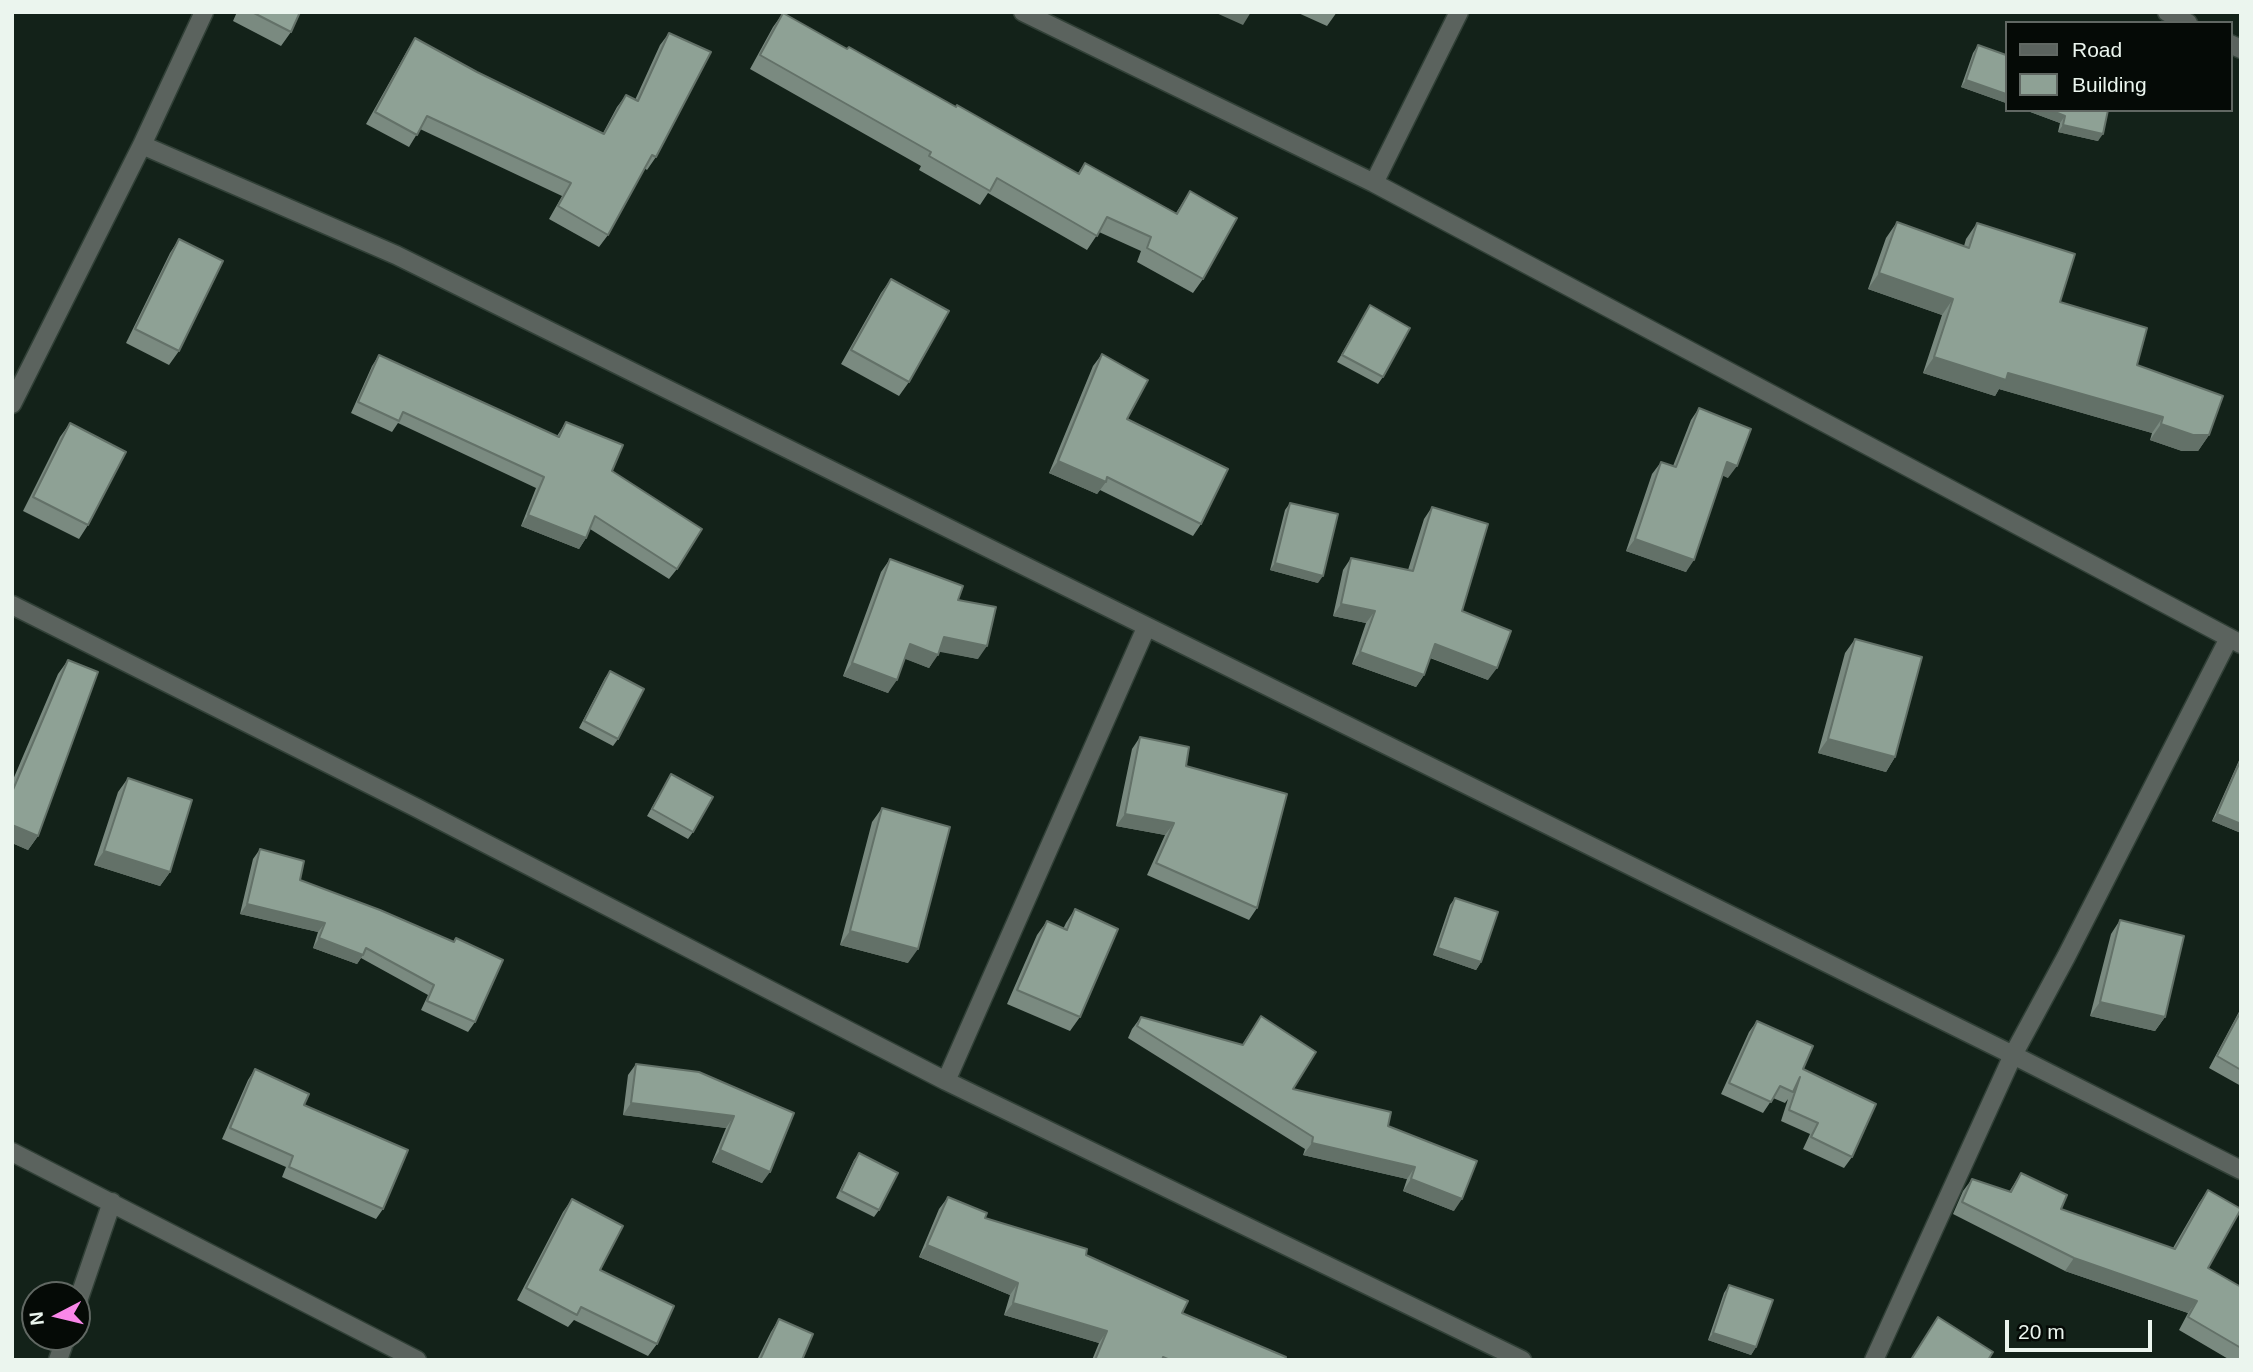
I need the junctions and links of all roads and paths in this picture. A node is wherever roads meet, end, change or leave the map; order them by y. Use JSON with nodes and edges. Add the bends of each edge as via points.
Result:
{"nodes":[{"id":1,"x":204,"y":12,"type":"edge"},
{"id":2,"x":1023,"y":12,"type":"edge"},
{"id":3,"x":1459,"y":12,"type":"edge"},
{"id":4,"x":2167,"y":12,"type":"edge"},
{"id":5,"x":2184,"y":21,"type":"edge"},
{"id":6,"x":142,"y":145,"type":"junction"},
{"id":7,"x":1374,"y":183,"type":"junction"},
{"id":8,"x":12,"y":404,"type":"edge"},
{"id":9,"x":12,"y":605,"type":"edge"},
{"id":10,"x":1146,"y":628,"type":"junction"},
{"id":11,"x":2235,"y":641,"type":"edge"},
{"id":12,"x":2013,"y":1055,"type":"junction"},
{"id":13,"x":946,"y":1081,"type":"junction"},
{"id":14,"x":12,"y":1152,"type":"edge"},
{"id":15,"x":2241,"y":1170,"type":"edge"},
{"id":16,"x":112,"y":1202,"type":"junction"},
{"id":17,"x":85,"y":1281,"type":"edge"},
{"id":18,"x":417,"y":1360,"type":"edge"},
{"id":19,"x":1522,"y":1360,"type":"edge"},
{"id":20,"x":1874,"y":1360,"type":"edge"}],
"edges":[{"from":1,"to":6,"type":"street"},
{"from":2,"to":7,"type":"street"},
{"from":3,"to":7,"type":"street"},
{"from":4,"to":5,"type":"street"},
{"from":6,"to":8,"type":"street"},
{"from":6,"to":10,"type":"street","via":[[396,255]]},
{"from":7,"to":11,"type":"street"},
{"from":9,"to":13,"type":"street"},
{"from":10,"to":12,"type":"street"},
{"from":10,"to":13,"type":"street"},
{"from":11,"to":12,"type":"street"},
{"from":12,"to":15,"type":"street"},
{"from":12,"to":20,"type":"street"},
{"from":13,"to":19,"type":"street"},
{"from":14,"to":16,"type":"street"},
{"from":16,"to":17,"type":"street"},
{"from":16,"to":18,"type":"street"}]}
